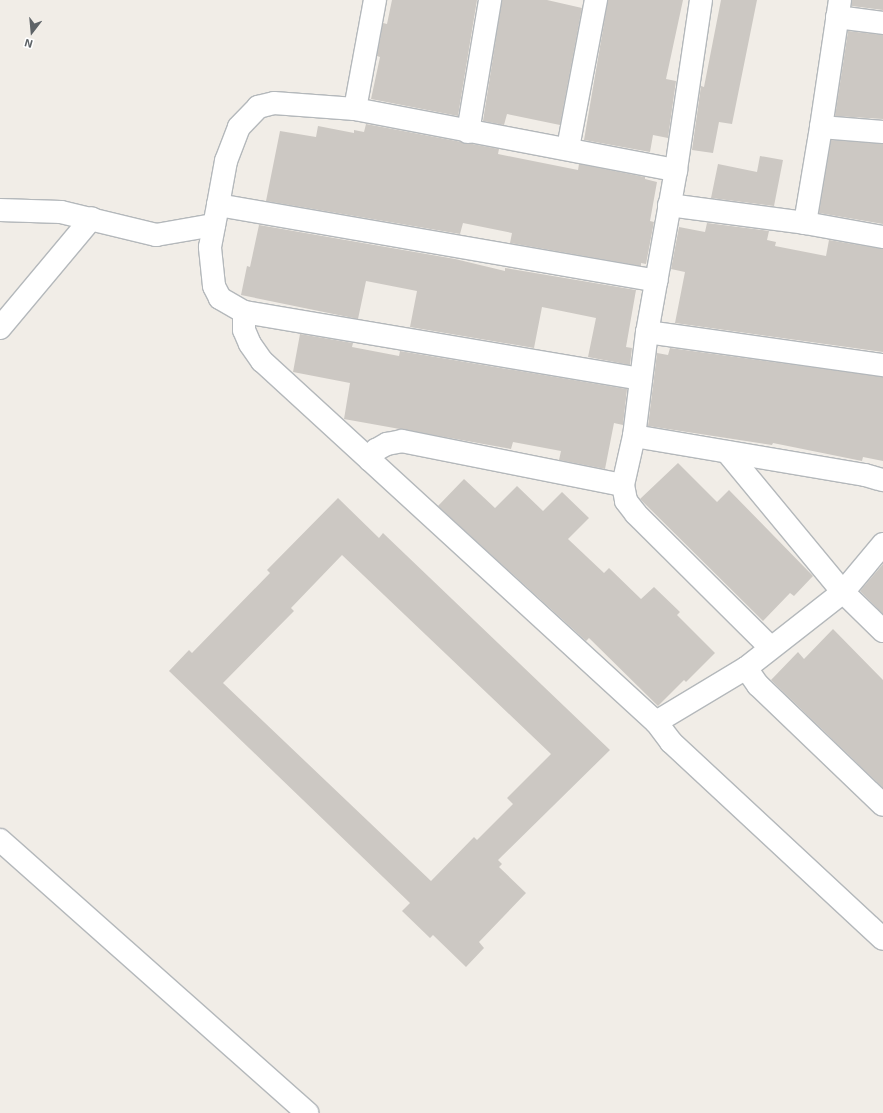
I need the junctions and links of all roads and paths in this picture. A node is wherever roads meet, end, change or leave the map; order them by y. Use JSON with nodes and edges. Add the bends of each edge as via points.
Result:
{"nodes":[{"id":1,"x":375,"y":0,"type":"edge"},
{"id":2,"x":490,"y":0,"type":"edge"},
{"id":3,"x":596,"y":0,"type":"edge"},
{"id":4,"x":702,"y":0,"type":"edge"},
{"id":5,"x":838,"y":8,"type":"edge"},
{"id":6,"x":883,"y":23,"type":"edge"},
{"id":7,"x":355,"y":109,"type":"junction"},
{"id":8,"x":821,"y":127,"type":"junction"},
{"id":9,"x":468,"y":132,"type":"junction"},
{"id":10,"x":883,"y":132,"type":"edge"},
{"id":11,"x":568,"y":148,"type":"junction"},
{"id":12,"x":676,"y":170,"type":"junction"},
{"id":13,"x":670,"y":205,"type":"junction"},
{"id":14,"x":0,"y":210,"type":"edge"},
{"id":15,"x":216,"y":215,"type":"junction"},
{"id":16,"x":92,"y":218,"type":"junction"},
{"id":17,"x":805,"y":223,"type":"junction"},
{"id":18,"x":883,"y":237,"type":"edge"},
{"id":19,"x":656,"y":281,"type":"junction"},
{"id":20,"x":244,"y":312,"type":"junction"},
{"id":21,"x":0,"y":328,"type":"edge"},
{"id":22,"x":647,"y":332,"type":"junction"},
{"id":23,"x":883,"y":365,"type":"edge"},
{"id":24,"x":641,"y":379,"type":"junction"},
{"id":25,"x":634,"y":436,"type":"junction"},
{"id":26,"x":727,"y":452,"type":"junction"},
{"id":27,"x":370,"y":460,"type":"junction"},
{"id":28,"x":883,"y":480,"type":"edge"},
{"id":29,"x":623,"y":485,"type":"junction"},
{"id":30,"x":883,"y":544,"type":"edge"},
{"id":31,"x":843,"y":592,"type":"junction"},
{"id":32,"x":883,"y":631,"type":"edge"},
{"id":33,"x":770,"y":647,"type":"junction"},
{"id":34,"x":746,"y":668,"type":"junction"},
{"id":35,"x":656,"y":722,"type":"junction"},
{"id":36,"x":883,"y":804,"type":"edge"},
{"id":37,"x":0,"y":840,"type":"edge"},
{"id":38,"x":883,"y":939,"type":"edge"},
{"id":39,"x":307,"y":1113,"type":"edge"}],
"edges":[{"from":1,"to":7,"type":"street"},
{"from":2,"to":9,"type":"street"},
{"from":3,"to":11,"type":"street"},
{"from":4,"to":12,"type":"street"},
{"from":5,"to":6,"type":"street"},
{"from":5,"to":8,"type":"street"},
{"from":7,"to":9,"type":"street"},
{"from":7,"to":15,"type":"street","via":[[274,103],[258,107],[238,127],[226,161]]},
{"from":8,"to":10,"type":"street"},
{"from":8,"to":17,"type":"street"},
{"from":9,"to":11,"type":"street"},
{"from":11,"to":12,"type":"street"},
{"from":12,"to":13,"type":"street"},
{"from":13,"to":17,"type":"street"},
{"from":13,"to":19,"type":"street"},
{"from":14,"to":16,"type":"street","via":[[61,212]]},
{"from":15,"to":16,"type":"street","via":[[156,235]]},
{"from":15,"to":19,"type":"street"},
{"from":15,"to":20,"type":"street","via":[[210,247],[214,286],[220,298]]},
{"from":16,"to":21,"type":"street"},
{"from":17,"to":18,"type":"street"},
{"from":19,"to":22,"type":"street"},
{"from":20,"to":24,"type":"street"},
{"from":20,"to":27,"type":"street","via":[[244,330],[262,361]]},
{"from":22,"to":23,"type":"street"},
{"from":22,"to":24,"type":"street"},
{"from":24,"to":25,"type":"street"},
{"from":25,"to":26,"type":"street"},
{"from":25,"to":29,"type":"street"},
{"from":26,"to":28,"type":"street"},
{"from":26,"to":31,"type":"street"},
{"from":27,"to":29,"type":"street","via":[[376,450],[387,444],[402,441]]},
{"from":27,"to":35,"type":"street"},
{"from":29,"to":33,"type":"street","via":[[626,501],[636,514]]},
{"from":30,"to":31,"type":"street"},
{"from":31,"to":32,"type":"street"},
{"from":31,"to":33,"type":"street"},
{"from":33,"to":34,"type":"street"},
{"from":34,"to":35,"type":"street"},
{"from":34,"to":36,"type":"street","via":[[758,685]]},
{"from":35,"to":38,"type":"street","via":[[676,747]]},
{"from":37,"to":39,"type":"street"}]}
